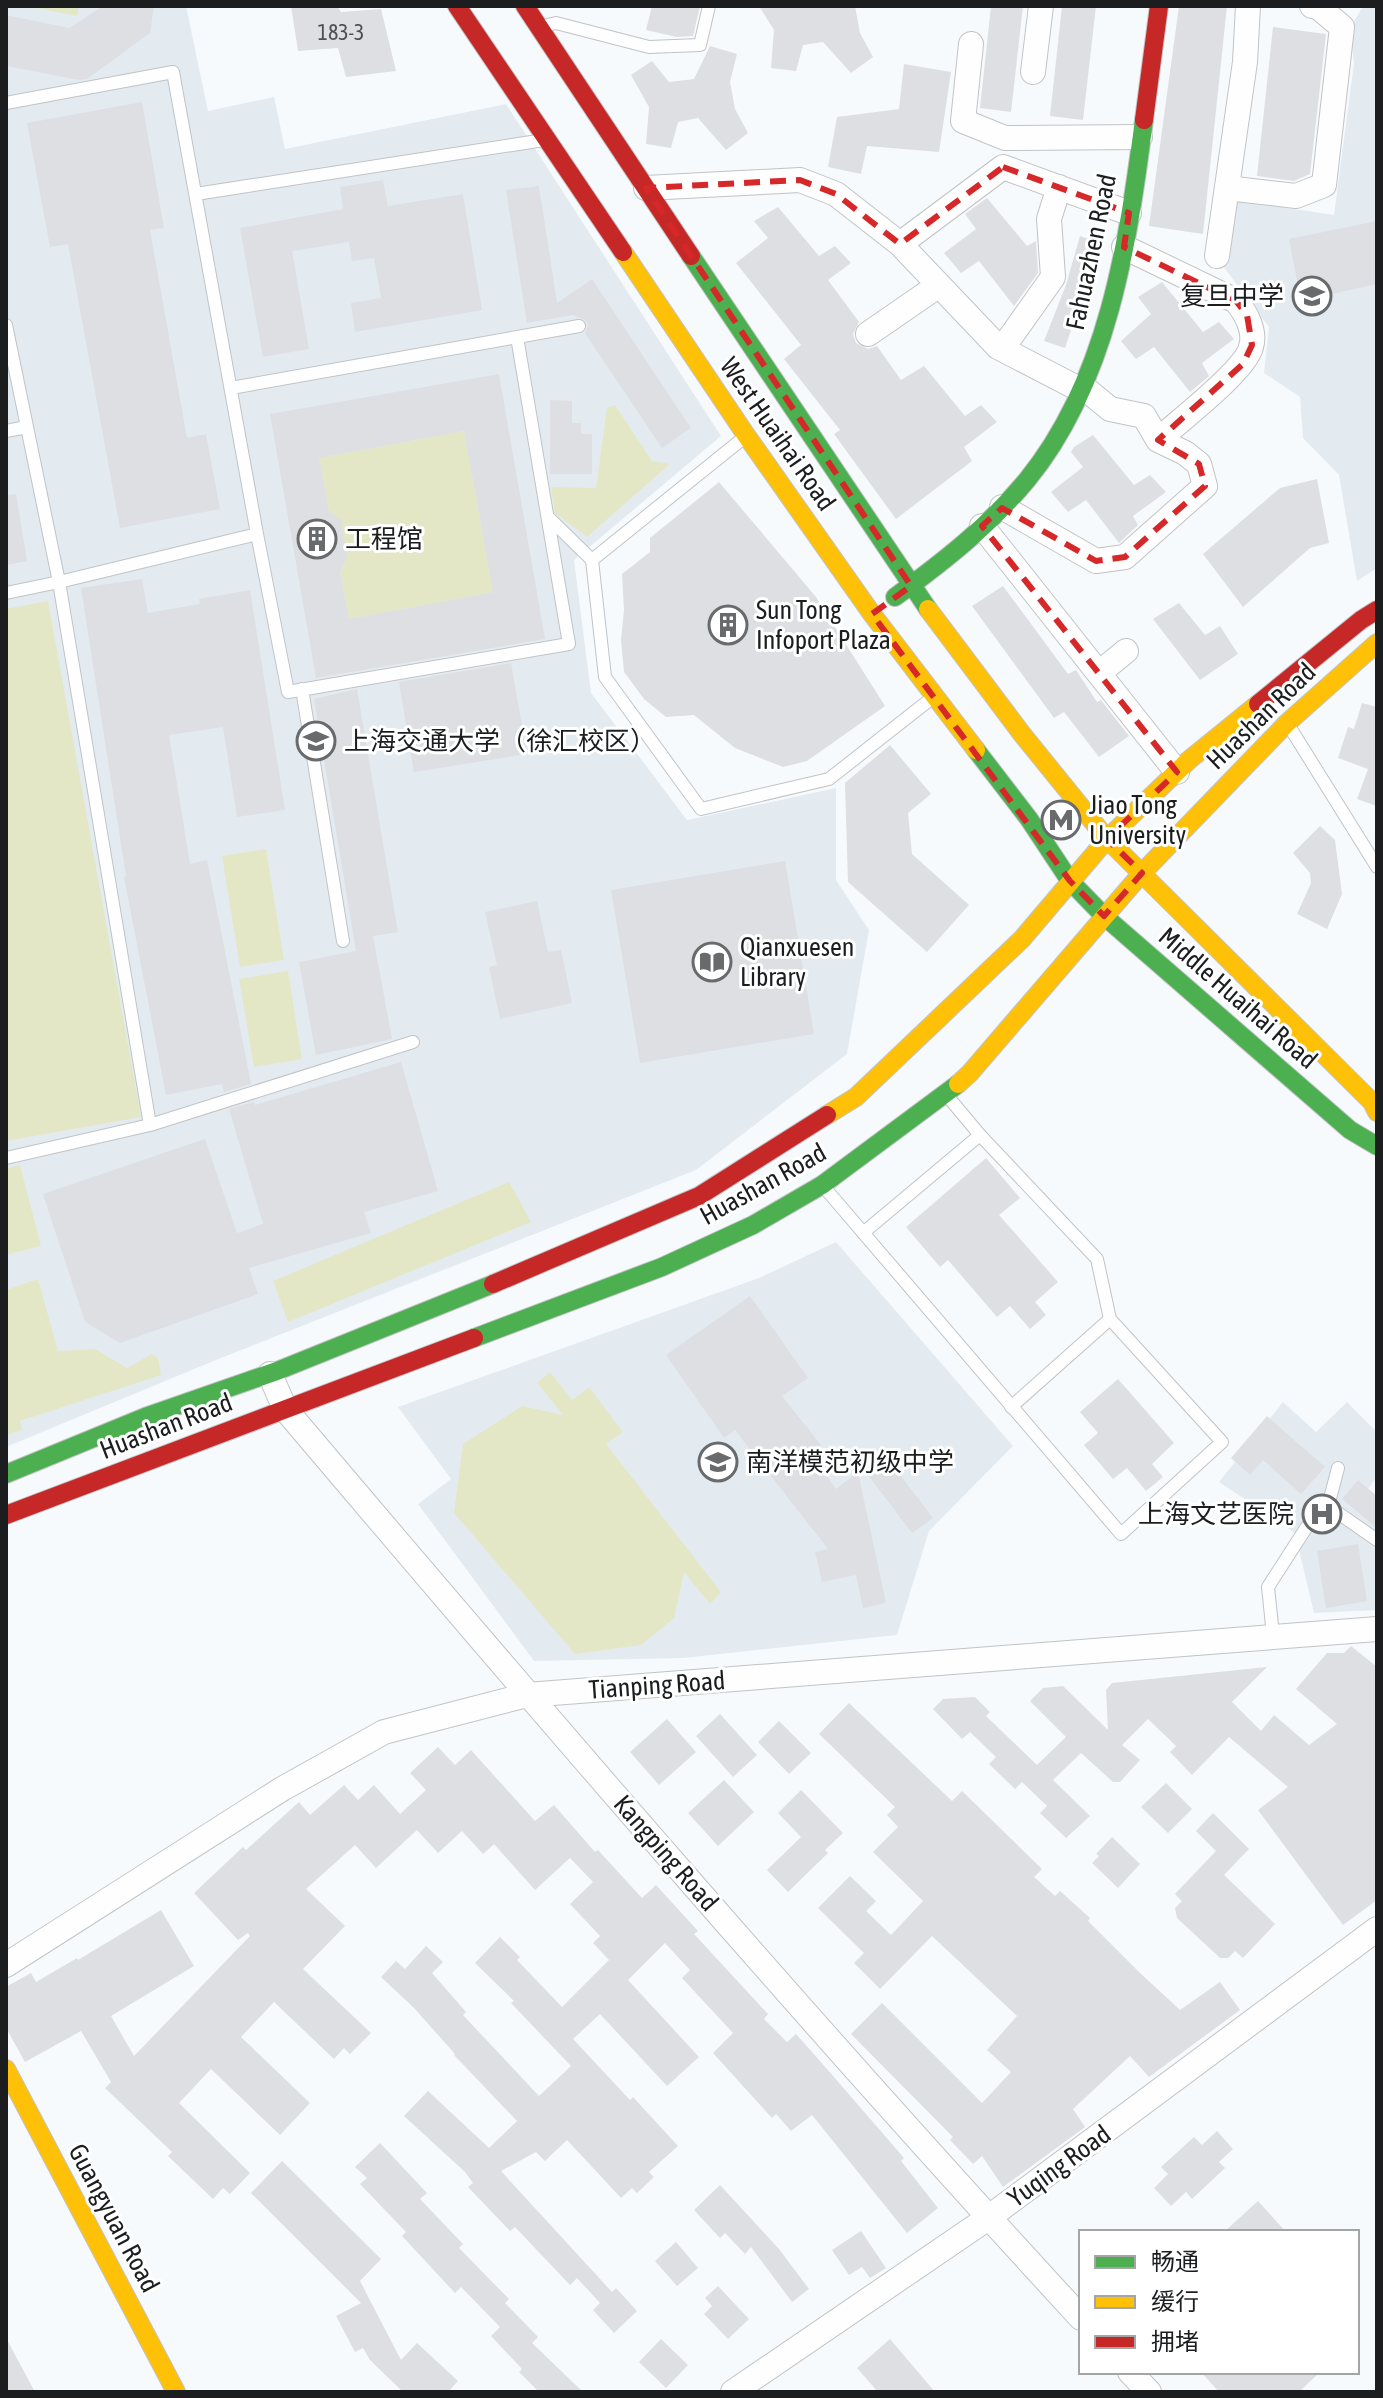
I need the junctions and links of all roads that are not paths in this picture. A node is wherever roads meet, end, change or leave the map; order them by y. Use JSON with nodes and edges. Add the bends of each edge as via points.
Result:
{"nodes":[{"id":1,"x":457,"y":6,"type":"edge"},
{"id":2,"x":709,"y":6,"type":"edge"},
{"id":3,"x":1041,"y":6,"type":"edge"},
{"id":4,"x":1159,"y":6,"type":"edge"},
{"id":5,"x":1248,"y":6,"type":"edge"},
{"id":6,"x":1312,"y":6,"type":"edge"},
{"id":7,"x":529,"y":15,"type":"edge"},
{"id":8,"x":971,"y":44,"type":"dead end"},
{"id":9,"x":1033,"y":72,"type":"dead end"},
{"id":10,"x":6,"y":103,"type":"edge"},
{"id":11,"x":1140,"y":137,"type":"junction"},
{"id":12,"x":547,"y":140,"type":"junction"},
{"id":13,"x":1059,"y":187,"type":"junction"},
{"id":14,"x":646,"y":188,"type":"junction"},
{"id":15,"x":1227,"y":188,"type":"junction"},
{"id":16,"x":196,"y":194,"type":"junction"},
{"id":17,"x":1129,"y":213,"type":"junction"},
{"id":18,"x":900,"y":244,"type":"junction"},
{"id":19,"x":1124,"y":247,"type":"junction"},
{"id":20,"x":1217,"y":256,"type":"dead end"},
{"id":21,"x":939,"y":285,"type":"junction"},
{"id":22,"x":6,"y":325,"type":"edge"},
{"id":23,"x":579,"y":326,"type":"dead end"},
{"id":24,"x":868,"y":334,"type":"dead end"},
{"id":25,"x":517,"y":337,"type":"junction"},
{"id":26,"x":1002,"y":349,"type":"junction"},
{"id":27,"x":231,"y":388,"type":"junction"},
{"id":28,"x":1082,"y":388,"type":"junction"},
{"id":29,"x":27,"y":427,"type":"junction"},
{"id":30,"x":6,"y":431,"type":"edge"},
{"id":31,"x":746,"y":435,"type":"junction"},
{"id":32,"x":1158,"y":440,"type":"junction"},
{"id":33,"x":1002,"y":507,"type":"junction"},
{"id":34,"x":548,"y":517,"type":"junction"},
{"id":35,"x":982,"y":526,"type":"junction"},
{"id":36,"x":257,"y":534,"type":"junction"},
{"id":37,"x":592,"y":560,"type":"junction"},
{"id":38,"x":59,"y":582,"type":"junction"},
{"id":39,"x":911,"y":586,"type":"junction"},
{"id":40,"x":6,"y":593,"type":"edge"},
{"id":41,"x":1377,"y":610,"type":"edge"},
{"id":42,"x":872,"y":614,"type":"junction"},
{"id":43,"x":1377,"y":643,"type":"edge"},
{"id":44,"x":1126,"y":651,"type":"dead end"},
{"id":45,"x":1099,"y":673,"type":"junction"},
{"id":46,"x":302,"y":689,"type":"junction"},
{"id":47,"x":935,"y":696,"type":"junction"},
{"id":48,"x":1287,"y":723,"type":"junction"},
{"id":49,"x":1177,"y":772,"type":"junction"},
{"id":50,"x":1107,"y":839,"type":"junction"},
{"id":51,"x":1377,"y":867,"type":"edge"},
{"id":52,"x":1142,"y":873,"type":"junction"},
{"id":53,"x":1070,"y":881,"type":"junction"},
{"id":54,"x":1104,"y":916,"type":"junction"},
{"id":55,"x":343,"y":941,"type":"dead end"},
{"id":56,"x":413,"y":1042,"type":"dead end"},
{"id":57,"x":946,"y":1094,"type":"junction"},
{"id":58,"x":1377,"y":1112,"type":"edge"},
{"id":59,"x":150,"y":1125,"type":"junction"},
{"id":60,"x":980,"y":1135,"type":"junction"},
{"id":61,"x":1377,"y":1146,"type":"edge"},
{"id":62,"x":6,"y":1158,"type":"edge"},
{"id":63,"x":822,"y":1185,"type":"junction"},
{"id":64,"x":863,"y":1233,"type":"junction"},
{"id":65,"x":1110,"y":1319,"type":"junction"},
{"id":66,"x":270,"y":1374,"type":"junction"},
{"id":67,"x":1011,"y":1407,"type":"junction"},
{"id":68,"x":285,"y":1409,"type":"junction"},
{"id":69,"x":1338,"y":1468,"type":"dead end"},
{"id":70,"x":6,"y":1474,"type":"edge"},
{"id":71,"x":1328,"y":1506,"type":"junction"},
{"id":72,"x":6,"y":1515,"type":"edge"},
{"id":73,"x":1377,"y":1540,"type":"edge"},
{"id":74,"x":1377,"y":1629,"type":"edge"},
{"id":75,"x":1273,"y":1635,"type":"junction"},
{"id":76,"x":527,"y":1695,"type":"junction"},
{"id":77,"x":1377,"y":1929,"type":"edge"},
{"id":78,"x":6,"y":1965,"type":"edge"},
{"id":79,"x":6,"y":2069,"type":"edge"},
{"id":80,"x":988,"y":2218,"type":"junction"},
{"id":81,"x":1079,"y":2316,"type":"edge"},
{"id":82,"x":1132,"y":2374,"type":"edge"},
{"id":83,"x":176,"y":2392,"type":"edge"},
{"id":84,"x":733,"y":2392,"type":"edge"},
{"id":85,"x":1149,"y":2392,"type":"edge"}],
"edges":[{"from":1,"to":12,"type":"main road","name":"West Huaihai Road","via":[[491,43]]},
{"from":2,"to":7,"type":"lane","via":[[700,45],[649,47]]},
{"from":3,"to":9,"type":"street"},
{"from":4,"to":11,"type":"main road","name":"Fahuazhen Road"},
{"from":5,"to":15,"type":"street"},
{"from":6,"to":15,"type":"street","via":[[1342,27],[1324,185],[1296,196]]},
{"from":7,"to":14,"type":"main road","name":"West Huaihai Road"},
{"from":8,"to":11,"type":"street","via":[[963,121],[1005,138]]},
{"from":10,"to":16,"type":"lane","via":[[173,72]]},
{"from":11,"to":17,"type":"main road","name":"Fahuazhen Road"},
{"from":12,"to":16,"type":"lane"},
{"from":12,"to":31,"type":"main road","name":"West Huaihai Road"},
{"from":13,"to":17,"type":"street"},
{"from":13,"to":18,"type":"street","via":[[1003,167]]},
{"from":13,"to":26,"type":"street","via":[[1049,219],[1053,277]]},
{"from":14,"to":18,"type":"street","via":[[800,180],[836,194]]},
{"from":14,"to":39,"type":"main road","name":"West Huaihai Road"},
{"from":15,"to":20,"type":"street"},
{"from":16,"to":27,"type":"lane"},
{"from":17,"to":19,"type":"main road","name":"Fahuazhen Road"},
{"from":18,"to":21,"type":"street"},
{"from":19,"to":28,"type":"main road","name":"Fahuazhen Road"},
{"from":19,"to":32,"type":"street","via":[[1236,301],[1247,315],[1252,345],[1243,364]]},
{"from":21,"to":24,"type":"street"},
{"from":21,"to":26,"type":"street"},
{"from":22,"to":29,"type":"lane"},
{"from":23,"to":25,"type":"lane"},
{"from":25,"to":27,"type":"lane"},
{"from":25,"to":34,"type":"lane"},
{"from":26,"to":28,"type":"street"},
{"from":27,"to":36,"type":"lane"},
{"from":28,"to":32,"type":"street","via":[[1110,409],[1144,416]]},
{"from":28,"to":33,"type":"main road","name":"Fahuazhen Road","via":[[1060,432]]},
{"from":29,"to":30,"type":"lane"},
{"from":29,"to":38,"type":"lane"},
{"from":31,"to":37,"type":"lane"},
{"from":31,"to":42,"type":"main road","name":"West Huaihai Road"},
{"from":32,"to":33,"type":"street","via":[[1199,464],[1205,486],[1125,557],[1096,561]]},
{"from":33,"to":35,"type":"main road","name":"Fahuazhen Road"},
{"from":34,"to":37,"type":"lane"},
{"from":34,"to":46,"type":"lane","via":[[569,644]]},
{"from":35,"to":39,"type":"main road","name":"Fahuazhen Road"},
{"from":35,"to":45,"type":"street"},
{"from":36,"to":38,"type":"lane"},
{"from":36,"to":46,"type":"lane","via":[[288,692]]},
{"from":37,"to":47,"type":"lane","via":[[605,677],[701,809],[829,779]]},
{"from":38,"to":40,"type":"lane"},
{"from":38,"to":59,"type":"lane"},
{"from":39,"to":42,"type":"main road","name":"Fahuazhen Road"},
{"from":39,"to":50,"type":"main road","name":"West Huaihai Road"},
{"from":41,"to":49,"type":"main road","name":"Huashan Road"},
{"from":42,"to":47,"type":"main road","name":"West Huaihai Road"},
{"from":43,"to":48,"type":"main road","name":"Huashan Road"},
{"from":44,"to":45,"type":"street"},
{"from":45,"to":49,"type":"street"},
{"from":46,"to":55,"type":"lane"},
{"from":47,"to":53,"type":"main road","name":"West Huaihai Road"},
{"from":48,"to":51,"type":"lane"},
{"from":48,"to":52,"type":"main road","name":"Huashan Road"},
{"from":49,"to":50,"type":"main road","name":"Huashan Road"},
{"from":50,"to":52,"type":"main road","name":"Middle Huaihai Road"},
{"from":50,"to":53,"type":"main road","name":"Huashan Road"},
{"from":52,"to":54,"type":"main road","name":"Huashan Road"},
{"from":52,"to":58,"type":"main road","name":"Middle Huaihai Road"},
{"from":53,"to":54,"type":"main road","name":"Middle Huaihai Road"},
{"from":53,"to":66,"type":"main road","name":"Huashan Road","via":[[1022,939],[856,1097],[699,1196]]},
{"from":54,"to":57,"type":"main road","name":"Huashan Road","via":[[970,1073]]},
{"from":54,"to":61,"type":"main road","name":"Middle Huaihai Road","via":[[1350,1130]]},
{"from":56,"to":59,"type":"lane"},
{"from":57,"to":60,"type":"lane"},
{"from":57,"to":63,"type":"main road","name":"Huashan Road"},
{"from":59,"to":62,"type":"lane"},
{"from":60,"to":64,"type":"lane"},
{"from":60,"to":65,"type":"lane","via":[[1097,1259]]},
{"from":63,"to":64,"type":"lane"},
{"from":63,"to":68,"type":"main road","name":"Huashan Road","via":[[753,1225],[662,1267]]},
{"from":64,"to":67,"type":"lane"},
{"from":65,"to":67,"type":"lane"},
{"from":65,"to":67,"type":"lane","via":[[1222,1442],[1121,1534]]},
{"from":66,"to":68,"type":"street","name":"Kangping Road"},
{"from":66,"to":70,"type":"main road","name":"Huashan Road","via":[[145,1417]]},
{"from":68,"to":72,"type":"main road","name":"Huashan Road"},
{"from":68,"to":76,"type":"street","name":"Kangping Road"},
{"from":69,"to":71,"type":"lane"},
{"from":71,"to":73,"type":"lane"},
{"from":71,"to":75,"type":"lane","via":[[1306,1528],[1268,1587]]},
{"from":74,"to":75,"type":"street","name":"Tianping Road"},
{"from":75,"to":76,"type":"street","name":"Tianping Road"},
{"from":76,"to":78,"type":"street","name":"Tianping Road","via":[[384,1732],[282,1789]]},
{"from":76,"to":80,"type":"street","name":"Kangping Road"},
{"from":77,"to":80,"type":"street","name":"Yuqing Road"},
{"from":79,"to":83,"type":"main road","name":"Guangyuan Road"},
{"from":80,"to":81,"type":"street","name":"Kangping Road"},
{"from":80,"to":84,"type":"street","name":"Yuqing Road"},
{"from":82,"to":85,"type":"street"}]}
